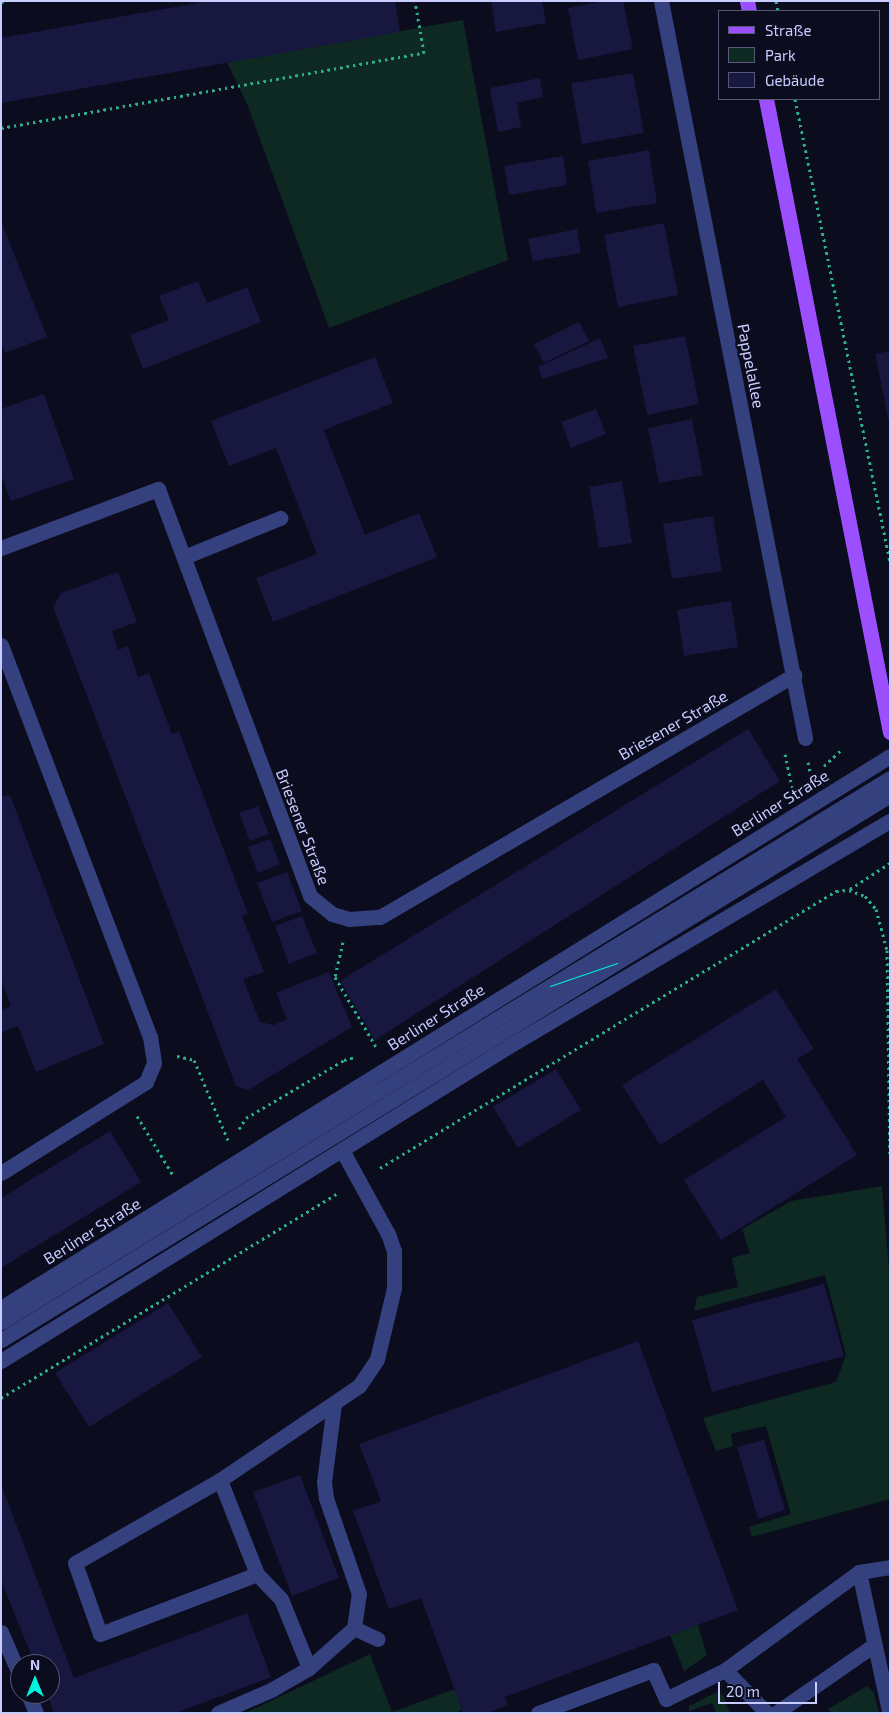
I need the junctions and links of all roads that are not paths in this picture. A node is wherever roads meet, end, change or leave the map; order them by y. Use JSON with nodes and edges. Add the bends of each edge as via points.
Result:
{"nodes":[{"id":1,"x":661,"y":1,"type":"edge"},
{"id":2,"x":766,"y":100,"type":"edge"},
{"id":3,"x":280,"y":518,"type":"dead end"},
{"id":4,"x":1,"y":548,"type":"edge"},
{"id":5,"x":184,"y":557,"type":"junction"},
{"id":6,"x":1,"y":645,"type":"edge"},
{"id":7,"x":794,"y":675,"type":"junction"},
{"id":8,"x":890,"y":732,"type":"edge"},
{"id":9,"x":805,"y":738,"type":"dead end"},
{"id":10,"x":890,"y":756,"type":"edge"},
{"id":11,"x":890,"y":778,"type":"edge"},
{"id":12,"x":890,"y":795,"type":"edge"},
{"id":13,"x":890,"y":821,"type":"edge"},
{"id":14,"x":342,"y":1150,"type":"junction"},
{"id":15,"x":1,"y":1173,"type":"edge"},
{"id":16,"x":1,"y":1308,"type":"edge"},
{"id":17,"x":1,"y":1322,"type":"edge"},
{"id":18,"x":1,"y":1340,"type":"edge"},
{"id":19,"x":1,"y":1361,"type":"edge"},
{"id":20,"x":334,"y":1404,"type":"junction"},
{"id":21,"x":220,"y":1480,"type":"junction"},
{"id":22,"x":890,"y":1567,"type":"edge"},
{"id":23,"x":859,"y":1572,"type":"junction"},
{"id":24,"x":258,"y":1574,"type":"junction"},
{"id":25,"x":354,"y":1628,"type":"junction"},
{"id":26,"x":1,"y":1632,"type":"edge"},
{"id":27,"x":378,"y":1639,"type":"dead end"},
{"id":28,"x":874,"y":1645,"type":"junction"},
{"id":29,"x":10,"y":1654,"type":"edge"},
{"id":30,"x":309,"y":1668,"type":"junction"},
{"id":31,"x":725,"y":1670,"type":"junction"},
{"id":32,"x":889,"y":1711,"type":"edge"},
{"id":33,"x":218,"y":1713,"type":"edge"},
{"id":34,"x":538,"y":1713,"type":"edge"},
{"id":35,"x":767,"y":1713,"type":"edge"},
{"id":36,"x":776,"y":1713,"type":"edge"}],
"edges":[{"from":1,"to":7,"type":"street","name":"Pappelallee"},
{"from":2,"to":8,"type":"main road"},
{"from":3,"to":5,"type":"street"},
{"from":4,"to":5,"type":"street","name":"Briesener Straße","via":[[158,489]]},
{"from":5,"to":7,"type":"street","name":"Briesener Straße","via":[[310,896],[332,914],[349,919],[380,917]]},
{"from":6,"to":15,"type":"street","via":[[153,1051],[152,1074],[146,1082]]},
{"from":7,"to":9,"type":"street","name":"Pappelallee"},
{"from":10,"to":16,"type":"street","name":"Berliner Straße"},
{"from":11,"to":17,"type":"street"},
{"from":12,"to":18,"type":"street"},
{"from":13,"to":14,"type":"street","via":[[509,1046]]},
{"from":14,"to":19,"type":"street"},
{"from":14,"to":20,"type":"street","via":[[388,1234],[396,1270],[377,1359],[359,1386]]},
{"from":20,"to":21,"type":"street"},
{"from":20,"to":25,"type":"street","via":[[324,1482],[326,1498],[359,1594]]},
{"from":21,"to":24,"type":"street"},
{"from":21,"to":24,"type":"street","via":[[75,1563],[100,1634]]},
{"from":22,"to":23,"type":"street"},
{"from":23,"to":28,"type":"street"},
{"from":23,"to":31,"type":"street"},
{"from":24,"to":30,"type":"street","via":[[281,1599]]},
{"from":25,"to":27,"type":"street"},
{"from":25,"to":30,"type":"street"},
{"from":26,"to":29,"type":"street"},
{"from":28,"to":32,"type":"street"},
{"from":28,"to":36,"type":"street"},
{"from":30,"to":33,"type":"street","via":[[272,1690]]},
{"from":31,"to":34,"type":"street","via":[[666,1699],[653,1670]]},
{"from":31,"to":35,"type":"street"}]}
